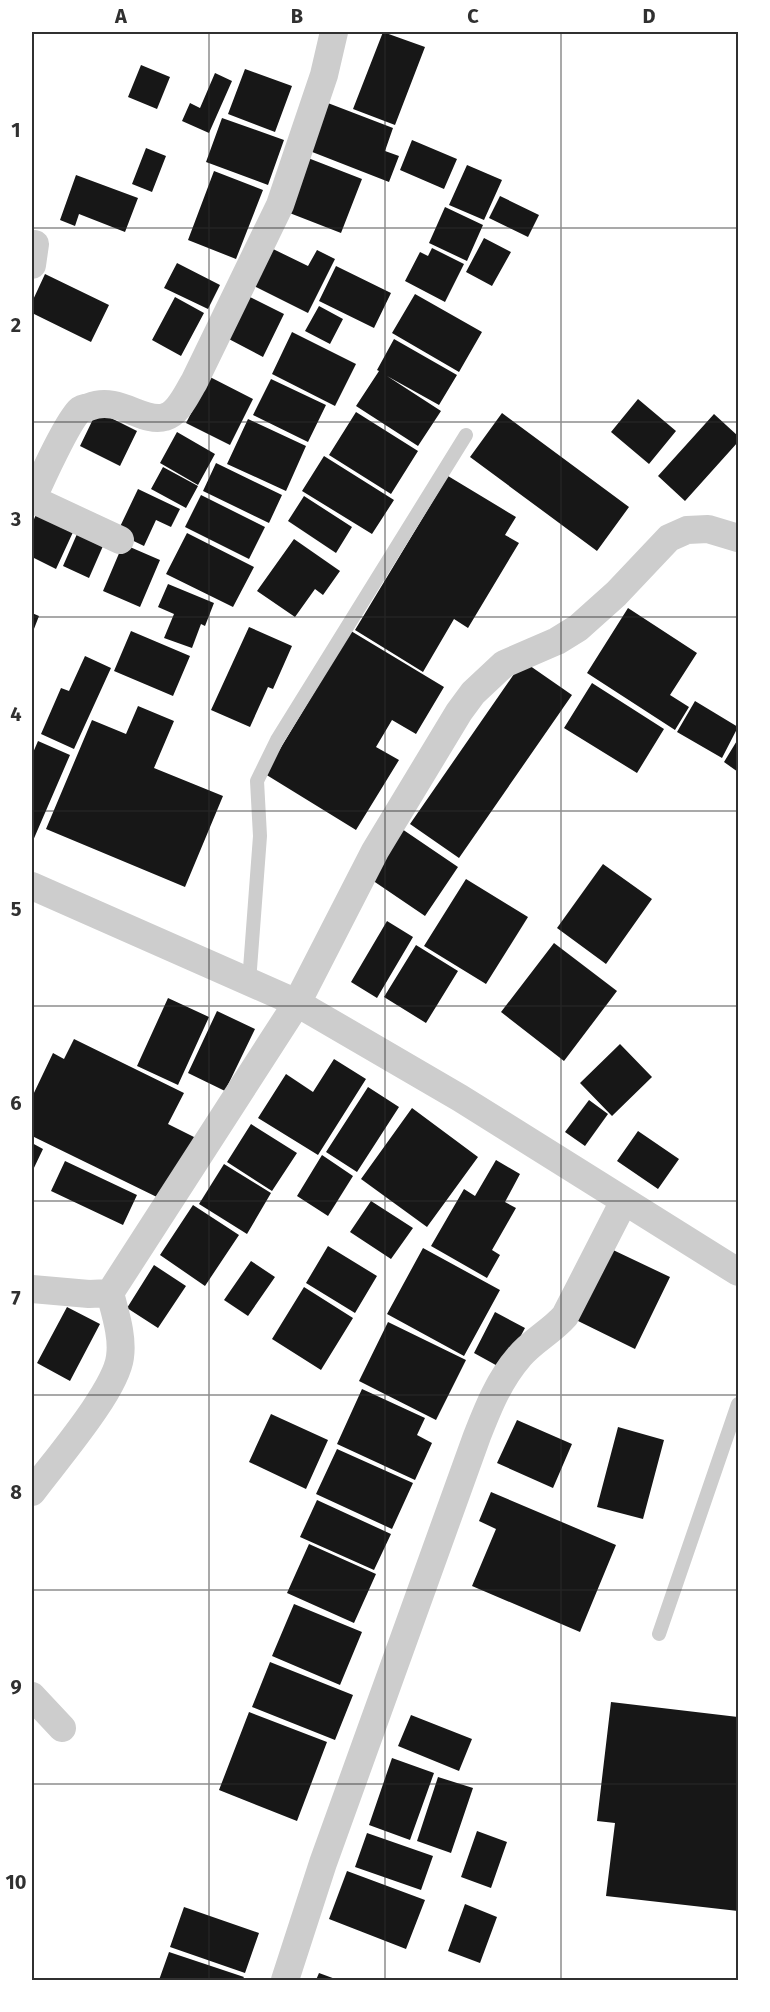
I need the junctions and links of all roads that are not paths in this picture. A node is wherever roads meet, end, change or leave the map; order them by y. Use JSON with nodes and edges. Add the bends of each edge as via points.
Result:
{"nodes":[{"id":1,"x":334,"y":32,"type":"edge"},
{"id":2,"x":466,"y":435,"type":"dead end"},
{"id":3,"x":32,"y":499,"type":"edge"},
{"id":4,"x":738,"y":538,"type":"edge"},
{"id":5,"x":120,"y":540,"type":"dead end"},
{"id":6,"x":32,"y":886,"type":"edge"},
{"id":7,"x":249,"y":982,"type":"junction"},
{"id":8,"x":297,"y":1004,"type":"junction"},
{"id":9,"x":624,"y":1202,"type":"junction"},
{"id":10,"x":738,"y":1272,"type":"edge"},
{"id":11,"x":32,"y":1289,"type":"edge"},
{"id":12,"x":110,"y":1293,"type":"junction"},
{"id":13,"x":738,"y":1404,"type":"edge"},
{"id":14,"x":32,"y":1492,"type":"edge"},
{"id":15,"x":659,"y":1634,"type":"dead end"},
{"id":16,"x":32,"y":1696,"type":"edge"},
{"id":17,"x":62,"y":1728,"type":"dead end"},
{"id":18,"x":285,"y":1980,"type":"edge"}],
"edges":[{"from":1,"to":3,"type":"street","via":[[324,75],[280,205],[179,407],[166,417],[153,418],[118,405],[96,404],[80,410]]},
{"from":2,"to":7,"type":"lane","via":[[277,740],[257,781],[260,836]]},
{"from":3,"to":5,"type":"street"},
{"from":4,"to":8,"type":"street","via":[[708,529],[687,530],[669,538],[579,628],[504,664],[473,693],[375,851]]},
{"from":6,"to":7,"type":"street"},
{"from":7,"to":8,"type":"street"},
{"from":8,"to":9,"type":"street","via":[[460,1098]]},
{"from":8,"to":12,"type":"street"},
{"from":9,"to":10,"type":"street"},
{"from":9,"to":18,"type":"street","via":[[565,1316],[519,1355],[496,1389],[323,1863]]},
{"from":11,"to":12,"type":"street"},
{"from":12,"to":14,"type":"street","via":[[120,1357],[110,1385]]},
{"from":13,"to":15,"type":"lane"},
{"from":16,"to":17,"type":"street"}]}
